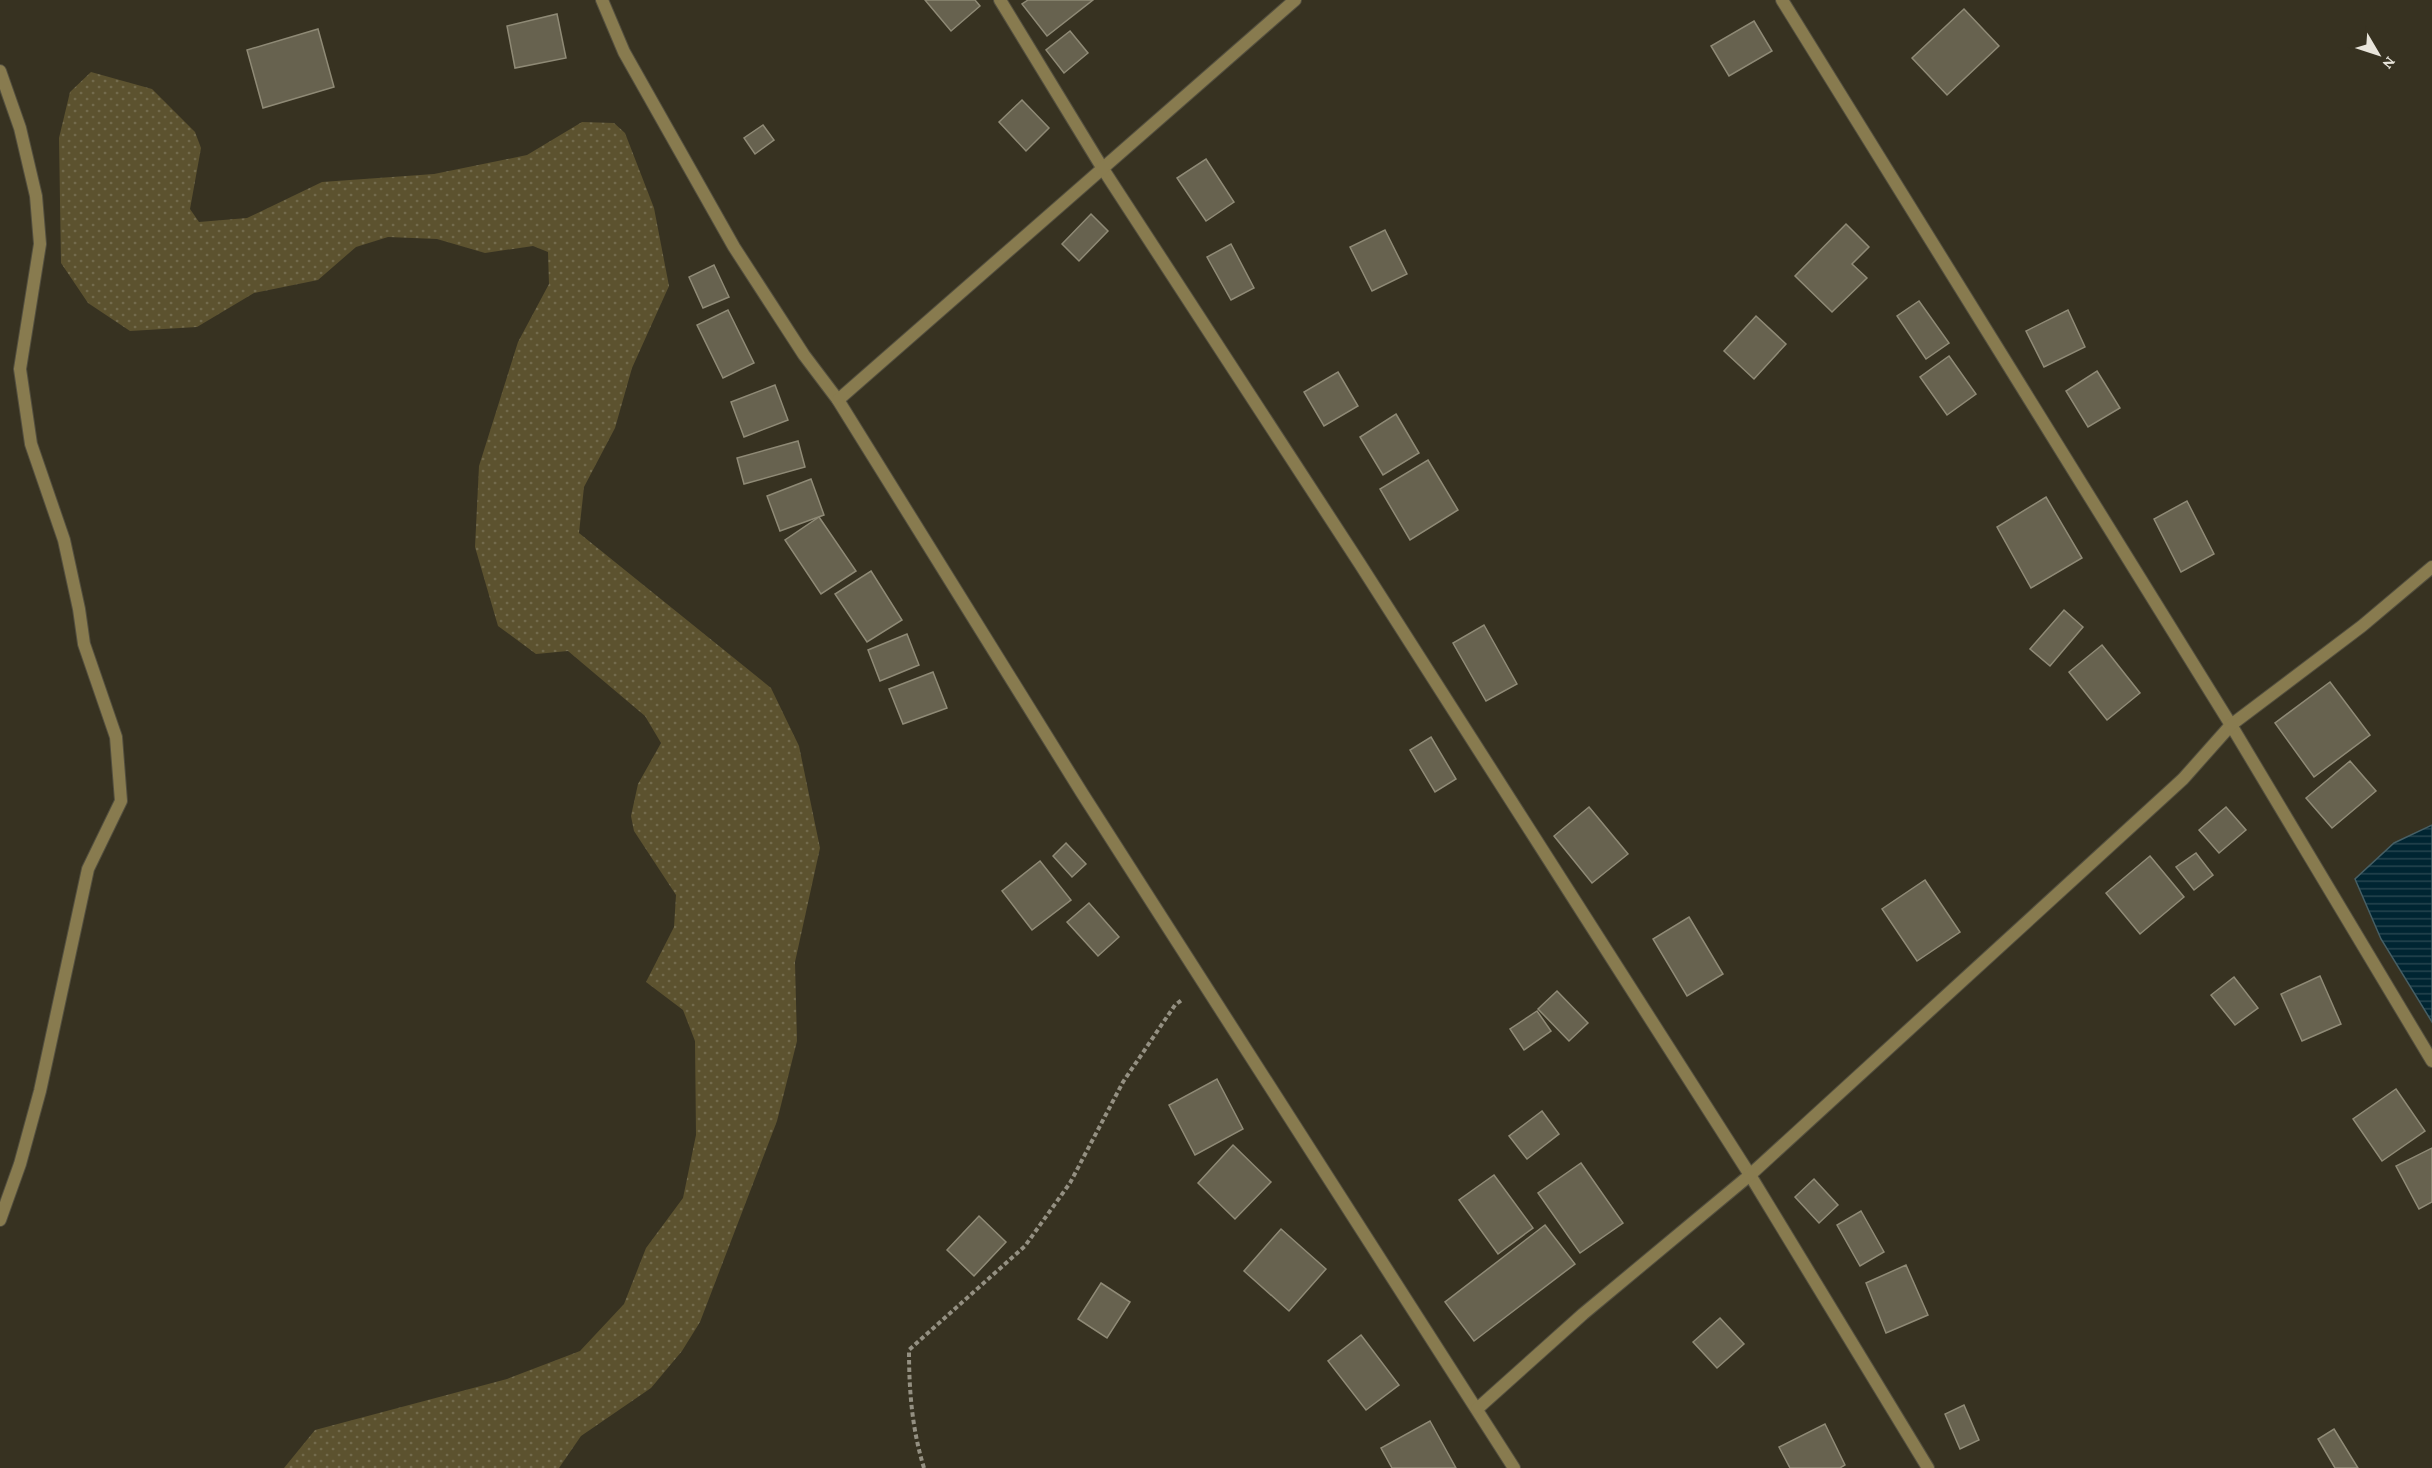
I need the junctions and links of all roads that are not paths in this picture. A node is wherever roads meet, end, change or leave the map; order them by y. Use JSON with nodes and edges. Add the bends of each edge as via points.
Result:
{"nodes":[{"id":1,"x":602,"y":0,"type":"edge"},
{"id":2,"x":1000,"y":0,"type":"edge"},
{"id":3,"x":1295,"y":0,"type":"edge"},
{"id":4,"x":1782,"y":0,"type":"edge"},
{"id":5,"x":0,"y":71,"type":"edge"},
{"id":6,"x":1103,"y":169,"type":"junction"},
{"id":7,"x":838,"y":400,"type":"junction"},
{"id":8,"x":2432,"y":567,"type":"edge"},
{"id":9,"x":2231,"y":725,"type":"junction"},
{"id":10,"x":2432,"y":1061,"type":"edge"},
{"id":11,"x":1750,"y":1175,"type":"junction"},
{"id":12,"x":0,"y":1220,"type":"edge"},
{"id":13,"x":1477,"y":1409,"type":"junction"},
{"id":14,"x":1514,"y":1468,"type":"edge"},
{"id":15,"x":1928,"y":1468,"type":"edge"}],
"edges":[{"from":1,"to":7,"type":"street","via":[[624,52],[734,247]]},
{"from":2,"to":6,"type":"street"},
{"from":3,"to":6,"type":"street"},
{"from":4,"to":9,"type":"street"},
{"from":5,"to":12,"type":"street","via":[[20,128],[36,196],[40,244],[20,369],[31,444],[64,540],[84,644],[116,737],[121,801],[88,869],[38,1100]]},
{"from":6,"to":7,"type":"street"},
{"from":6,"to":11,"type":"street"},
{"from":7,"to":13,"type":"street","via":[[1089,803]]},
{"from":8,"to":9,"type":"street","via":[[2362,626]]},
{"from":9,"to":10,"type":"street"},
{"from":9,"to":11,"type":"street","via":[[2183,779]]},
{"from":11,"to":13,"type":"street","via":[[1583,1314]]},
{"from":11,"to":15,"type":"street"},
{"from":13,"to":14,"type":"street"}]}
